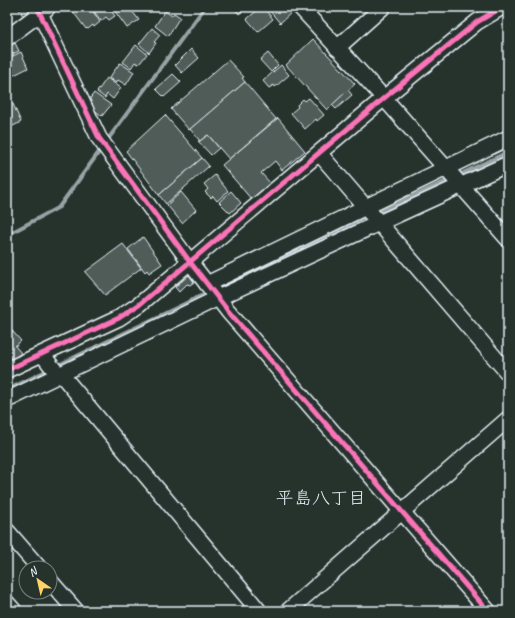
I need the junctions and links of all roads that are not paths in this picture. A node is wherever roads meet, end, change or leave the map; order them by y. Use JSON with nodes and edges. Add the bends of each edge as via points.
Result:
{"nodes":[{"id":1,"x":300,"y":7,"type":"edge"},
{"id":2,"x":383,"y":7,"type":"edge"},
{"id":3,"x":502,"y":7,"type":"edge"},
{"id":4,"x":41,"y":9,"type":"edge"},
{"id":5,"x":7,"y":38,"type":"edge"},
{"id":6,"x":337,"y":48,"type":"junction"},
{"id":7,"x":384,"y":98,"type":"junction"},
{"id":8,"x":508,"y":138,"type":"edge"},
{"id":9,"x":319,"y":153,"type":"junction"},
{"id":10,"x":508,"y":164,"type":"edge"},
{"id":11,"x":453,"y":177,"type":"junction"},
{"id":12,"x":372,"y":215,"type":"junction"},
{"id":13,"x":508,"y":239,"type":"edge"},
{"id":14,"x":190,"y":262,"type":"junction"},
{"id":15,"x":212,"y":290,"type":"junction"},
{"id":16,"x":44,"y":357,"type":"junction"},
{"id":17,"x":7,"y":370,"type":"edge"},
{"id":18,"x":58,"y":373,"type":"junction"},
{"id":19,"x":508,"y":373,"type":"edge"},
{"id":20,"x":7,"y":400,"type":"edge"},
{"id":21,"x":508,"y":419,"type":"edge"},
{"id":22,"x":402,"y":511,"type":"junction"},
{"id":23,"x":7,"y":531,"type":"edge"},
{"id":24,"x":32,"y":560,"type":"edge"},
{"id":25,"x":58,"y":590,"type":"edge"},
{"id":26,"x":7,"y":603,"type":"edge"},
{"id":27,"x":14,"y":611,"type":"edge"},
{"id":28,"x":76,"y":611,"type":"edge"},
{"id":29,"x":259,"y":611,"type":"edge"},
{"id":30,"x":288,"y":611,"type":"edge"},
{"id":31,"x":488,"y":611,"type":"edge"}],
"edges":[{"from":1,"to":6,"type":"street"},
{"from":2,"to":6,"type":"street"},
{"from":3,"to":7,"type":"street","via":[[477,22]]},
{"from":4,"to":5,"type":"street"},
{"from":4,"to":14,"type":"street","via":[[99,138]]},
{"from":6,"to":7,"type":"street"},
{"from":7,"to":9,"type":"street"},
{"from":7,"to":11,"type":"street"},
{"from":8,"to":11,"type":"street"},
{"from":9,"to":12,"type":"street"},
{"from":9,"to":14,"type":"street"},
{"from":10,"to":11,"type":"street"},
{"from":11,"to":12,"type":"street"},
{"from":11,"to":12,"type":"street"},
{"from":11,"to":13,"type":"street"},
{"from":12,"to":15,"type":"street"},
{"from":12,"to":15,"type":"street"},
{"from":12,"to":19,"type":"street"},
{"from":14,"to":15,"type":"street"},
{"from":14,"to":16,"type":"street","via":[[140,304],[119,318]]},
{"from":15,"to":18,"type":"street"},
{"from":15,"to":22,"type":"street"},
{"from":16,"to":17,"type":"street"},
{"from":16,"to":18,"type":"street"},
{"from":18,"to":20,"type":"street"},
{"from":18,"to":29,"type":"street"},
{"from":21,"to":22,"type":"street"},
{"from":22,"to":30,"type":"street"},
{"from":22,"to":31,"type":"street"},
{"from":23,"to":24,"type":"street"},
{"from":25,"to":28,"type":"street"},
{"from":26,"to":27,"type":"street"}]}
